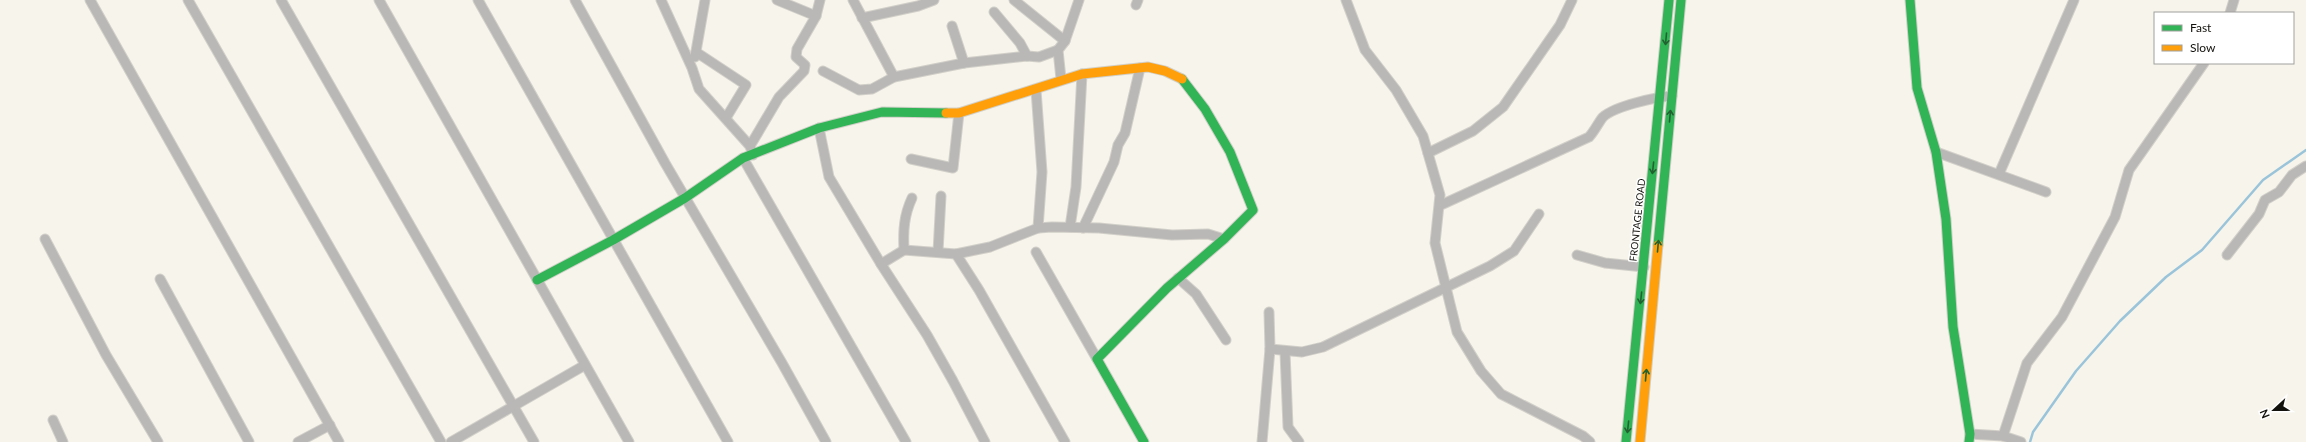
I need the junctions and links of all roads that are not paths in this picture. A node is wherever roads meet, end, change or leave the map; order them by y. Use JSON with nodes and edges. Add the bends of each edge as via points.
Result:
{"nodes":[{"id":1,"x":90,"y":0,"type":"edge"},
{"id":2,"x":188,"y":0,"type":"edge"},
{"id":3,"x":281,"y":0,"type":"edge"},
{"id":4,"x":379,"y":0,"type":"edge"},
{"id":5,"x":478,"y":0,"type":"edge"},
{"id":6,"x":575,"y":0,"type":"edge"},
{"id":7,"x":662,"y":0,"type":"edge"},
{"id":8,"x":705,"y":0,"type":"edge"},
{"id":9,"x":778,"y":0,"type":"edge"},
{"id":10,"x":820,"y":0,"type":"edge"},
{"id":11,"x":853,"y":0,"type":"edge"},
{"id":12,"x":934,"y":0,"type":"edge"},
{"id":13,"x":1014,"y":0,"type":"edge"},
{"id":14,"x":1080,"y":0,"type":"edge"},
{"id":15,"x":1346,"y":0,"type":"edge"},
{"id":16,"x":1572,"y":0,"type":"edge"},
{"id":17,"x":1669,"y":0,"type":"edge"},
{"id":18,"x":1681,"y":0,"type":"edge"},
{"id":19,"x":1910,"y":0,"type":"edge"},
{"id":20,"x":2074,"y":0,"type":"edge"},
{"id":21,"x":2234,"y":0,"type":"edge"},
{"id":22,"x":905,"y":4,"type":"edge"},
{"id":23,"x":994,"y":12,"type":"dead end"},
{"id":24,"x":2230,"y":12,"type":"edge"},
{"id":25,"x":816,"y":16,"type":"junction"},
{"id":26,"x":862,"y":18,"type":"junction"},
{"id":27,"x":952,"y":26,"type":"dead end"},
{"id":28,"x":1065,"y":41,"type":"junction"},
{"id":29,"x":1058,"y":50,"type":"junction"},
{"id":30,"x":696,"y":52,"type":"junction"},
{"id":31,"x":1027,"y":56,"type":"junction"},
{"id":32,"x":964,"y":63,"type":"junction"},
{"id":33,"x":2203,"y":64,"type":"edge"},
{"id":34,"x":692,"y":68,"type":"junction"},
{"id":35,"x":1140,"y":68,"type":"junction"},
{"id":36,"x":822,"y":71,"type":"dead end"},
{"id":37,"x":1082,"y":74,"type":"junction"},
{"id":38,"x":894,"y":77,"type":"junction"},
{"id":39,"x":1061,"y":79,"type":"junction"},
{"id":40,"x":1036,"y":90,"type":"junction"},
{"id":41,"x":1660,"y":96,"type":"junction"},
{"id":42,"x":1672,"y":96,"type":"junction"},
{"id":43,"x":959,"y":113,"type":"junction"},
{"id":44,"x":726,"y":118,"type":"junction"},
{"id":45,"x":819,"y":128,"type":"junction"},
{"id":46,"x":750,"y":146,"type":"junction"},
{"id":47,"x":1936,"y":152,"type":"junction"},
{"id":48,"x":1428,"y":153,"type":"junction"},
{"id":49,"x":753,"y":155,"type":"junction"},
{"id":50,"x":743,"y":158,"type":"junction"},
{"id":51,"x":911,"y":159,"type":"dead end"},
{"id":52,"x":2306,"y":166,"type":"edge"},
{"id":53,"x":1999,"y":174,"type":"junction"},
{"id":54,"x":2046,"y":192,"type":"dead end"},
{"id":55,"x":941,"y":196,"type":"dead end"},
{"id":56,"x":685,"y":198,"type":"junction"},
{"id":57,"x":912,"y":198,"type":"dead end"},
{"id":58,"x":1440,"y":205,"type":"junction"},
{"id":59,"x":1539,"y":214,"type":"dead end"},
{"id":60,"x":1070,"y":227,"type":"junction"},
{"id":61,"x":1038,"y":228,"type":"junction"},
{"id":62,"x":1083,"y":228,"type":"junction"},
{"id":63,"x":45,"y":239,"type":"dead end"},
{"id":64,"x":1224,"y":239,"type":"junction"},
{"id":65,"x":613,"y":240,"type":"junction"},
{"id":66,"x":904,"y":250,"type":"junction"},
{"id":67,"x":938,"y":252,"type":"junction"},
{"id":68,"x":1036,"y":252,"type":"dead end"},
{"id":69,"x":956,"y":254,"type":"junction"},
{"id":70,"x":1577,"y":255,"type":"dead end"},
{"id":71,"x":2227,"y":255,"type":"dead end"},
{"id":72,"x":881,"y":264,"type":"junction"},
{"id":73,"x":1644,"y":267,"type":"junction"},
{"id":74,"x":1178,"y":278,"type":"junction"},
{"id":75,"x":160,"y":279,"type":"dead end"},
{"id":76,"x":537,"y":280,"type":"junction"},
{"id":77,"x":1445,"y":286,"type":"junction"},
{"id":78,"x":1269,"y":312,"type":"dead end"},
{"id":79,"x":1226,"y":340,"type":"dead end"},
{"id":80,"x":1270,"y":349,"type":"junction"},
{"id":81,"x":1285,"y":352,"type":"junction"},
{"id":82,"x":1097,"y":359,"type":"junction"},
{"id":83,"x":585,"y":365,"type":"junction"},
{"id":84,"x":513,"y":405,"type":"junction"},
{"id":85,"x":53,"y":420,"type":"dead end"},
{"id":86,"x":330,"y":425,"type":"junction"},
{"id":87,"x":2003,"y":436,"type":"junction"},
{"id":88,"x":1970,"y":438,"type":"edge"},
{"id":89,"x":63,"y":442,"type":"edge"},
{"id":90,"x":158,"y":442,"type":"edge"},
{"id":91,"x":249,"y":442,"type":"edge"},
{"id":92,"x":298,"y":442,"type":"edge"},
{"id":93,"x":339,"y":442,"type":"edge"},
{"id":94,"x":440,"y":442,"type":"edge"},
{"id":95,"x":452,"y":442,"type":"edge"},
{"id":96,"x":534,"y":442,"type":"edge"},
{"id":97,"x":629,"y":442,"type":"edge"},
{"id":98,"x":728,"y":442,"type":"edge"},
{"id":99,"x":826,"y":442,"type":"edge"},
{"id":100,"x":906,"y":442,"type":"edge"},
{"id":101,"x":985,"y":442,"type":"edge"},
{"id":102,"x":1065,"y":442,"type":"edge"},
{"id":103,"x":1144,"y":442,"type":"edge"},
{"id":104,"x":1262,"y":442,"type":"edge"},
{"id":105,"x":1299,"y":442,"type":"edge"},
{"id":106,"x":1590,"y":442,"type":"edge"},
{"id":107,"x":1626,"y":442,"type":"edge"},
{"id":108,"x":1640,"y":442,"type":"edge"},
{"id":109,"x":2020,"y":442,"type":"edge"}],
"edges":[{"from":1,"to":86,"type":"street"},
{"from":2,"to":94,"type":"street"},
{"from":3,"to":84,"type":"street"},
{"from":4,"to":76,"type":"street"},
{"from":5,"to":65,"type":"street"},
{"from":6,"to":56,"type":"street"},
{"from":7,"to":34,"type":"street"},
{"from":8,"to":30,"type":"street"},
{"from":9,"to":25,"type":"street"},
{"from":10,"to":25,"type":"street"},
{"from":11,"to":26,"type":"street"},
{"from":12,"to":22,"type":"street"},
{"from":13,"to":28,"type":"street"},
{"from":14,"to":28,"type":"street"},
{"from":15,"to":48,"type":"street","via":[[1365,50],[1396,90],[1423,136]]},
{"from":16,"to":48,"type":"street","via":[[1560,25],[1503,107],[1472,131]]},
{"from":17,"to":41,"type":"street","name":"FRONTAGE ROAD","one_way":true},
{"from":18,"to":42,"type":"street"},
{"from":19,"to":47,"type":"street","via":[[1917,88]]},
{"from":20,"to":53,"type":"street"},
{"from":21,"to":24,"type":"street"},
{"from":22,"to":26,"type":"street"},
{"from":23,"to":31,"type":"street"},
{"from":25,"to":46,"type":"street","via":[[797,49],[796,57],[805,65],[804,71],[779,97]]},
{"from":26,"to":38,"type":"street"},
{"from":27,"to":32,"type":"street"},
{"from":28,"to":29,"type":"street"},
{"from":29,"to":31,"type":"street","via":[[1039,57]]},
{"from":29,"to":39,"type":"street"},
{"from":30,"to":34,"type":"street"},
{"from":30,"to":44,"type":"street","via":[[746,85]]},
{"from":31,"to":32,"type":"street"},
{"from":32,"to":38,"type":"street"},
{"from":33,"to":87,"type":"street","via":[[2129,170],[2115,217],[2062,317],[2027,363]]},
{"from":34,"to":44,"type":"street","via":[[699,89]]},
{"from":35,"to":37,"type":"street"},
{"from":35,"to":62,"type":"street","via":[[1125,132]]},
{"from":35,"to":64,"type":"street","via":[[1165,71],[1184,80],[1205,109],[1230,152],[1253,210]]},
{"from":36,"to":38,"type":"street","via":[[859,90],[872,89]]},
{"from":37,"to":39,"type":"street"},
{"from":37,"to":60,"type":"street","via":[[1076,187]]},
{"from":39,"to":40,"type":"street"},
{"from":40,"to":43,"type":"street"},
{"from":40,"to":61,"type":"street","via":[[1042,172]]},
{"from":41,"to":42,"type":"street"},
{"from":41,"to":58,"type":"street","via":[[1608,114],[1589,137]]},
{"from":41,"to":73,"type":"street","name":"FRONTAGE ROAD","one_way":true},
{"from":108,"to":42,"type":"street","one_way":true},
{"from":43,"to":45,"type":"street","via":[[882,112]]},
{"from":43,"to":51,"type":"street","via":[[953,168]]},
{"from":44,"to":46,"type":"street"},
{"from":45,"to":49,"type":"street"},
{"from":45,"to":72,"type":"street","via":[[829,177]]},
{"from":46,"to":49,"type":"street"},
{"from":47,"to":53,"type":"street"},
{"from":47,"to":88,"type":"street","via":[[1946,219],[1953,327]]},
{"from":48,"to":58,"type":"street","via":[[1438,184]]},
{"from":49,"to":50,"type":"street"},
{"from":50,"to":56,"type":"street"},
{"from":50,"to":100,"type":"street"},
{"from":52,"to":71,"type":"street","via":[[2292,175],[2279,192],[2265,200],[2259,214]]},
{"from":53,"to":54,"type":"street"},
{"from":55,"to":67,"type":"street"},
{"from":56,"to":65,"type":"street"},
{"from":56,"to":99,"type":"street"},
{"from":57,"to":66,"type":"street","via":[[903,229]]},
{"from":58,"to":77,"type":"street","via":[[1435,243]]},
{"from":59,"to":77,"type":"street","via":[[1514,251],[1490,266]]},
{"from":60,"to":61,"type":"street"},
{"from":60,"to":62,"type":"street"},
{"from":61,"to":69,"type":"street","via":[[990,246]]},
{"from":62,"to":64,"type":"street","via":[[1172,236],[1208,234]]},
{"from":63,"to":90,"type":"street","via":[[106,355]]},
{"from":64,"to":74,"type":"street"},
{"from":65,"to":76,"type":"street"},
{"from":65,"to":98,"type":"street"},
{"from":66,"to":67,"type":"street"},
{"from":66,"to":72,"type":"street"},
{"from":67,"to":69,"type":"street"},
{"from":68,"to":82,"type":"street"},
{"from":69,"to":102,"type":"street"},
{"from":70,"to":73,"type":"street","via":[[1605,263]]},
{"from":72,"to":101,"type":"street","via":[[931,341]]},
{"from":73,"to":107,"type":"street","name":"FRONTAGE ROAD","one_way":true},
{"from":74,"to":79,"type":"street","via":[[1196,294]]},
{"from":74,"to":82,"type":"street"},
{"from":75,"to":91,"type":"street"},
{"from":76,"to":83,"type":"street"},
{"from":77,"to":81,"type":"street","via":[[1323,347],[1302,352]]},
{"from":77,"to":106,"type":"street","via":[[1457,332],[1480,371],[1501,394]]},
{"from":78,"to":80,"type":"street"},
{"from":80,"to":81,"type":"street"},
{"from":80,"to":104,"type":"street"},
{"from":81,"to":105,"type":"street","via":[[1288,427]]},
{"from":82,"to":103,"type":"street"},
{"from":83,"to":84,"type":"street"},
{"from":83,"to":97,"type":"street"},
{"from":84,"to":95,"type":"street"},
{"from":84,"to":96,"type":"street"},
{"from":85,"to":89,"type":"street"},
{"from":86,"to":92,"type":"street"},
{"from":86,"to":93,"type":"street"},
{"from":87,"to":88,"type":"street"},
{"from":87,"to":109,"type":"street"}]}
